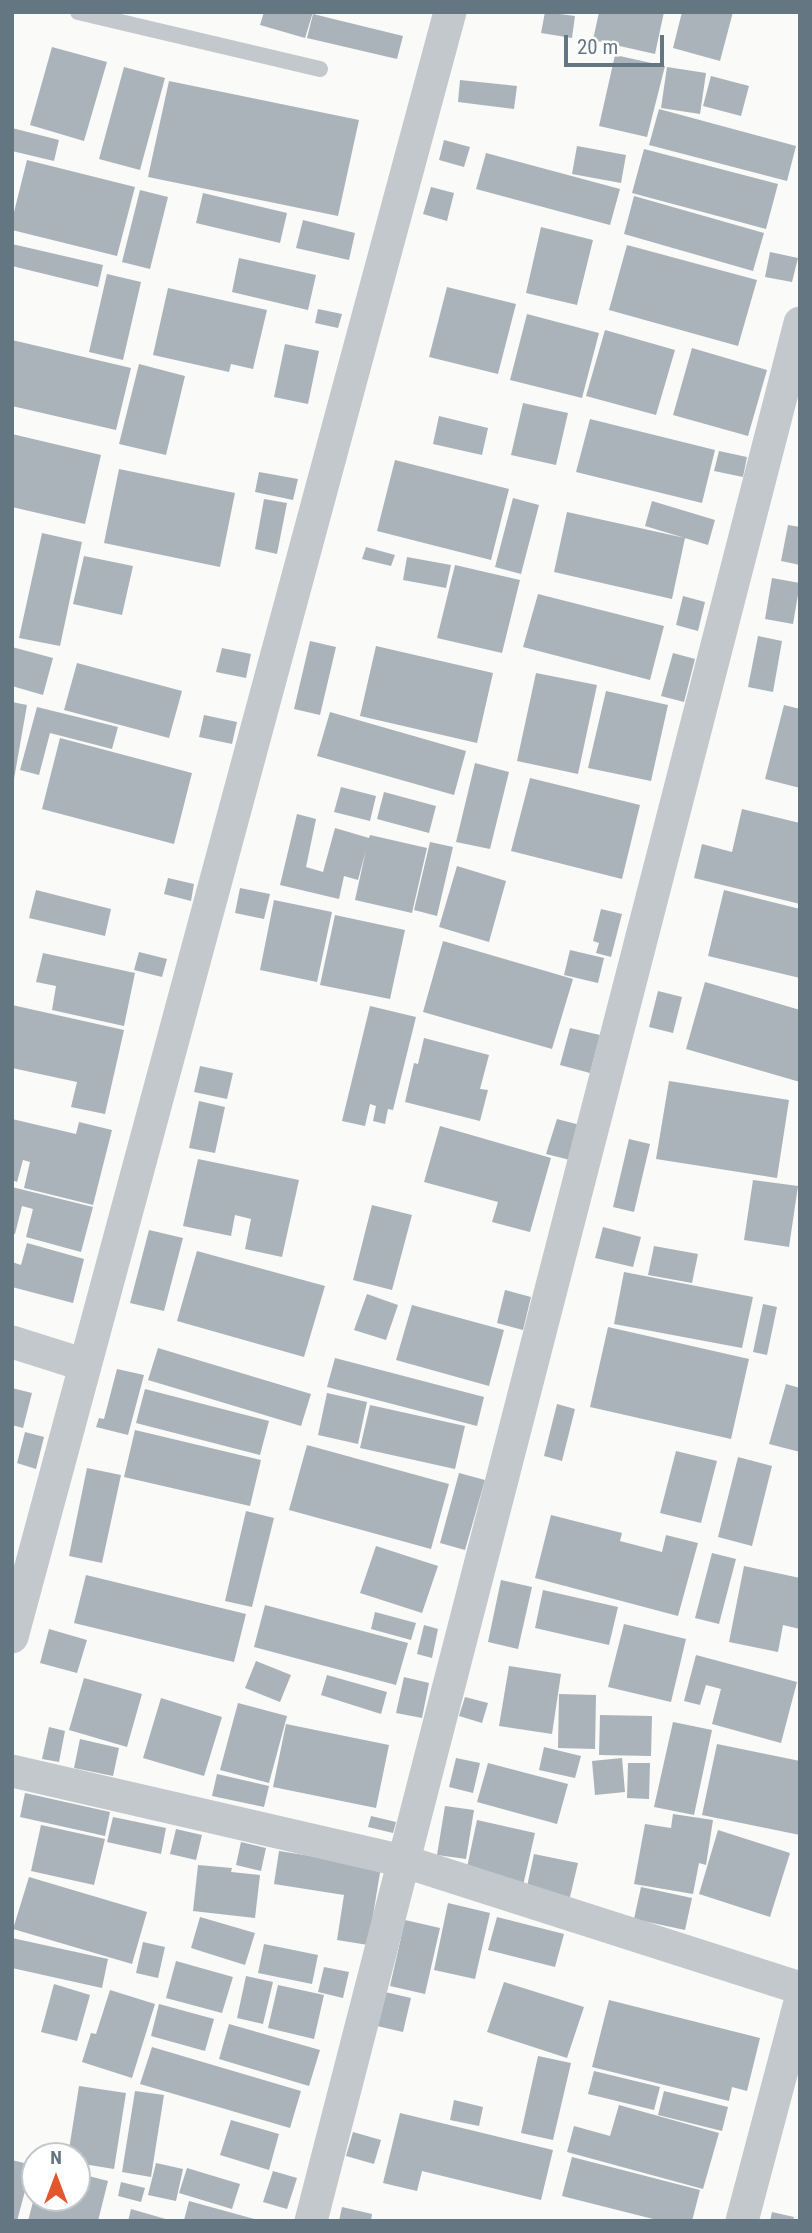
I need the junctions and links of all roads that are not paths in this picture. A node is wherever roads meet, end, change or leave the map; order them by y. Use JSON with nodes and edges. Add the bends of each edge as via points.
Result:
{"nodes":[{"id":1,"x":78,"y":12,"type":"edge"},
{"id":2,"x":450,"y":12,"type":"edge"},
{"id":3,"x":320,"y":69,"type":"dead end"},
{"id":4,"x":800,"y":323,"type":"edge"},
{"id":5,"x":12,"y":1342,"type":"edge"},
{"id":6,"x":86,"y":1365,"type":"junction"},
{"id":7,"x":12,"y":1637,"type":"edge"},
{"id":8,"x":12,"y":1771,"type":"edge"},
{"id":9,"x":403,"y":1861,"type":"junction"},
{"id":10,"x":800,"y":1988,"type":"edge"},
{"id":11,"x":800,"y":2002,"type":"edge"},
{"id":12,"x":312,"y":2221,"type":"edge"},
{"id":13,"x":742,"y":2221,"type":"edge"}],
"edges":[{"from":1,"to":3,"type":"lane"},
{"from":2,"to":6,"type":"street"},
{"from":4,"to":9,"type":"street"},
{"from":5,"to":6,"type":"street"},
{"from":6,"to":7,"type":"street"},
{"from":8,"to":9,"type":"street"},
{"from":9,"to":10,"type":"street"},
{"from":9,"to":12,"type":"street"},
{"from":11,"to":13,"type":"street"}]}
